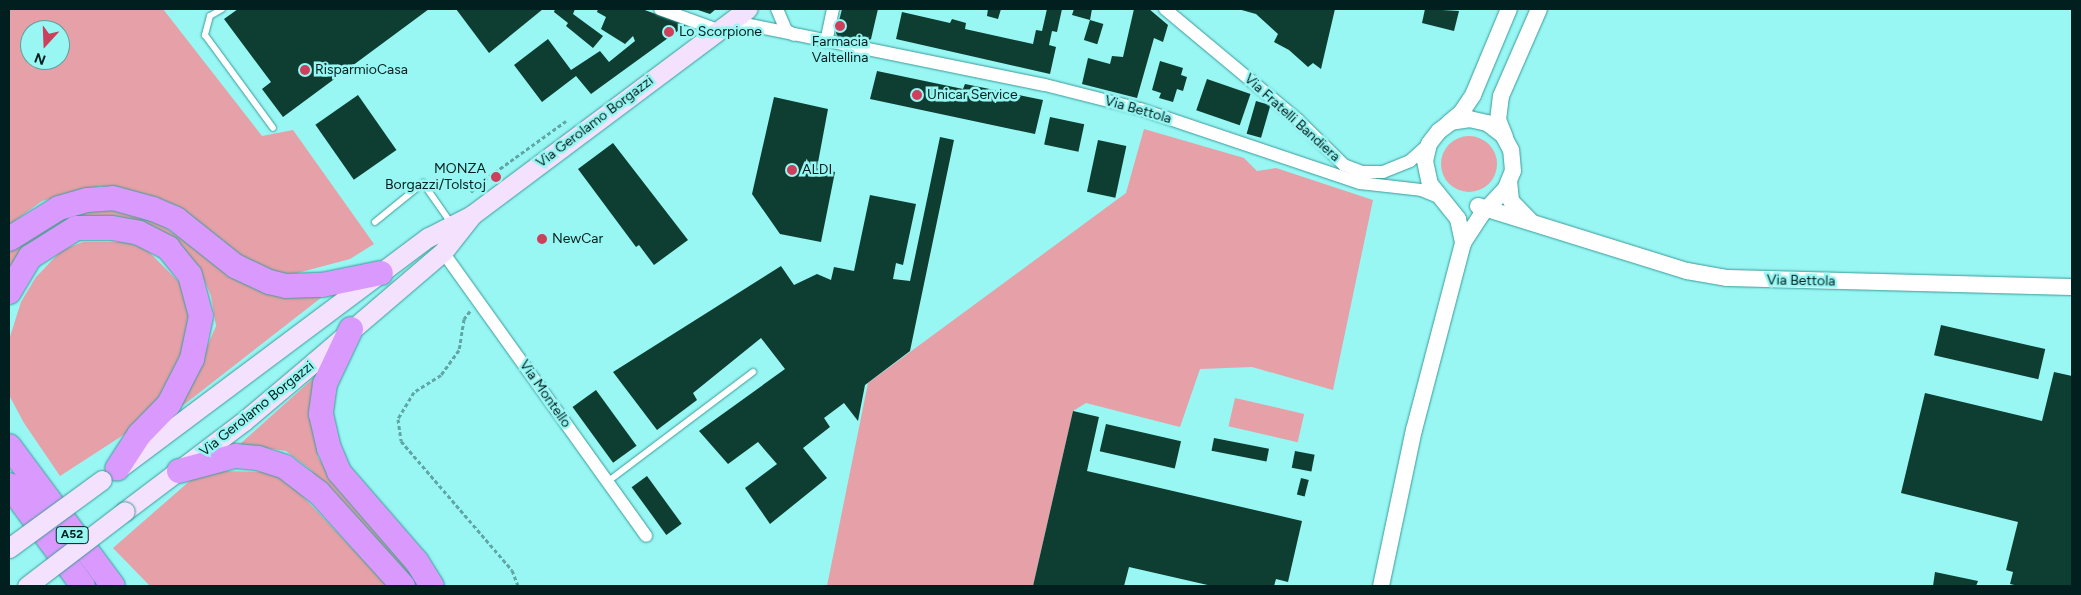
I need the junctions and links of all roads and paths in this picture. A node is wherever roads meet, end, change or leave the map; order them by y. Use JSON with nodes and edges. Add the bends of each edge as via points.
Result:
{"nodes":[{"id":1,"x":222,"y":9,"type":"edge"},
{"id":2,"x":660,"y":9,"type":"edge"},
{"id":3,"x":747,"y":9,"type":"edge"},
{"id":4,"x":777,"y":9,"type":"edge"},
{"id":5,"x":833,"y":9,"type":"edge"},
{"id":6,"x":1165,"y":9,"type":"edge"},
{"id":7,"x":1509,"y":9,"type":"edge"},
{"id":8,"x":1539,"y":9,"type":"edge"},
{"id":9,"x":724,"y":26,"type":"junction"},
{"id":10,"x":798,"y":37,"type":"junction"},
{"id":11,"x":826,"y":42,"type":"junction"},
{"id":12,"x":1445,"y":126,"type":"junction"},
{"id":13,"x":273,"y":128,"type":"dead end"},
{"id":14,"x":1505,"y":137,"type":"junction"},
{"id":15,"x":1430,"y":142,"type":"junction"},
{"id":16,"x":1509,"y":181,"type":"junction"},
{"id":17,"x":1443,"y":199,"type":"junction"},
{"id":18,"x":1487,"y":204,"type":"junction"},
{"id":19,"x":375,"y":222,"type":"dead end"},
{"id":20,"x":1538,"y":227,"type":"junction"},
{"id":21,"x":456,"y":229,"type":"junction"},
{"id":22,"x":9,"y":238,"type":"edge"},
{"id":23,"x":1463,"y":243,"type":"junction"},
{"id":24,"x":443,"y":252,"type":"junction"},
{"id":25,"x":381,"y":273,"type":"junction"},
{"id":26,"x":2072,"y":288,"type":"edge"},
{"id":27,"x":9,"y":292,"type":"edge"},
{"id":28,"x":478,"y":300,"type":"junction"},
{"id":29,"x":351,"y":329,"type":"junction"},
{"id":30,"x":753,"y":372,"type":"dead end"},
{"id":31,"x":9,"y":426,"type":"edge"},
{"id":32,"x":9,"y":446,"type":"edge"},
{"id":33,"x":179,"y":471,"type":"junction"},
{"id":34,"x":110,"y":474,"type":"junction"},
{"id":35,"x":33,"y":482,"type":"junction"},
{"id":36,"x":607,"y":482,"type":"junction"},
{"id":37,"x":9,"y":485,"type":"edge"},
{"id":38,"x":646,"y":536,"type":"dead end"},
{"id":39,"x":9,"y":548,"type":"edge"},
{"id":40,"x":27,"y":586,"type":"edge"},
{"id":41,"x":84,"y":586,"type":"edge"},
{"id":42,"x":113,"y":586,"type":"edge"},
{"id":43,"x":402,"y":586,"type":"edge"},
{"id":44,"x":432,"y":586,"type":"edge"},
{"id":45,"x":518,"y":586,"type":"edge"},
{"id":46,"x":1381,"y":586,"type":"edge"}],
"edges":[{"from":1,"to":13,"type":"lane","via":[[210,16],[205,35]]},
{"from":2,"to":9,"type":"street","name":"Via Bettola"},
{"from":3,"to":9,"type":"main road","name":"Via Gerolamo Borgazzi"},
{"from":4,"to":10,"type":"street","via":[[786,30]]},
{"from":5,"to":11,"type":"street"},
{"from":6,"to":15,"type":"street","name":"Via Fratelli Bandiera","via":[[1298,120],[1344,165],[1369,173],[1389,170],[1415,157]]},
{"from":7,"to":12,"type":"street","via":[[1473,95],[1461,113]]},
{"from":8,"to":14,"type":"street","via":[[1501,96],[1498,120]]},
{"from":9,"to":10,"type":"street","name":"Via Bettola"},
{"from":9,"to":21,"type":"main road","name":"Via Gerolamo Borgazzi"},
{"from":10,"to":11,"type":"street","name":"Via Bettola"},
{"from":11,"to":17,"type":"street","name":"Via Bettola","via":[[1094,97],[1255,146],[1360,183],[1421,190]]},
{"from":12,"to":14,"type":"street","via":[[1459,120],[1475,119],[1492,125]]},
{"from":12,"to":15,"type":"street"},
{"from":14,"to":16,"type":"street","via":[[1513,159]]},
{"from":15,"to":17,"type":"street","via":[[1425,154],[1426,172],[1433,189]]},
{"from":16,"to":18,"type":"street"},
{"from":16,"to":20,"type":"street","name":"Via Bettola","via":[[1511,201]]},
{"from":17,"to":18,"type":"street","via":[[1461,207]]},
{"from":17,"to":23,"type":"street","via":[[1458,219]]},
{"from":18,"to":20,"type":"street","name":"Via Bettola"},
{"from":18,"to":23,"type":"street"},
{"from":19,"to":21,"type":"lane","via":[[423,184]]},
{"from":20,"to":26,"type":"street","name":"Via Bettola","via":[[1687,270],[1727,278]]},
{"from":21,"to":24,"type":"main road","name":"Via Gerolamo Borgazzi"},
{"from":21,"to":25,"type":"main road","name":"Via Gerolamo Borgazzi"},
{"from":22,"to":25,"type":"highway","via":[[59,208],[86,200],[113,198],[153,208],[176,219],[235,266],[269,282],[286,286],[322,285]]},
{"from":23,"to":46,"type":"street","via":[[1414,430]]},
{"from":24,"to":28,"type":"street","name":"Via Montello"},
{"from":24,"to":29,"type":"main road","name":"Via Gerolamo Borgazzi"},
{"from":25,"to":34,"type":"main road","name":"Via Gerolamo Borgazzi"},
{"from":27,"to":34,"type":"highway","via":[[30,257],[76,228],[112,228],[139,233],[168,248],[190,275],[201,316],[192,359],[169,404]]},
{"from":28,"to":36,"type":"street","name":"Via Montello"},
{"from":28,"to":45,"type":"path","via":[[464,318],[459,350],[441,376],[414,392],[398,419],[400,441],[512,570]]},
{"from":29,"to":33,"type":"main road","name":"Via Gerolamo Borgazzi","via":[[244,422]]},
{"from":29,"to":44,"type":"highway","via":[[325,384],[321,414],[329,448],[339,472],[417,562]]},
{"from":30,"to":36,"type":"lane"},
{"from":31,"to":35,"type":"highway"},
{"from":32,"to":35,"type":"highway","number":"A52"},
{"from":33,"to":40,"type":"main road","name":"Via Gerolamo Borgazzi","bridge":true},
{"from":33,"to":43,"type":"highway","via":[[235,456],[258,458],[285,467],[319,493]]},
{"from":34,"to":39,"type":"main road","name":"Via Gerolamo Borgazzi","bridge":true},
{"from":35,"to":42,"type":"highway","number":"A52"},
{"from":36,"to":38,"type":"street","name":"Via Montello"},
{"from":37,"to":41,"type":"highway","number":"A52"}]}
